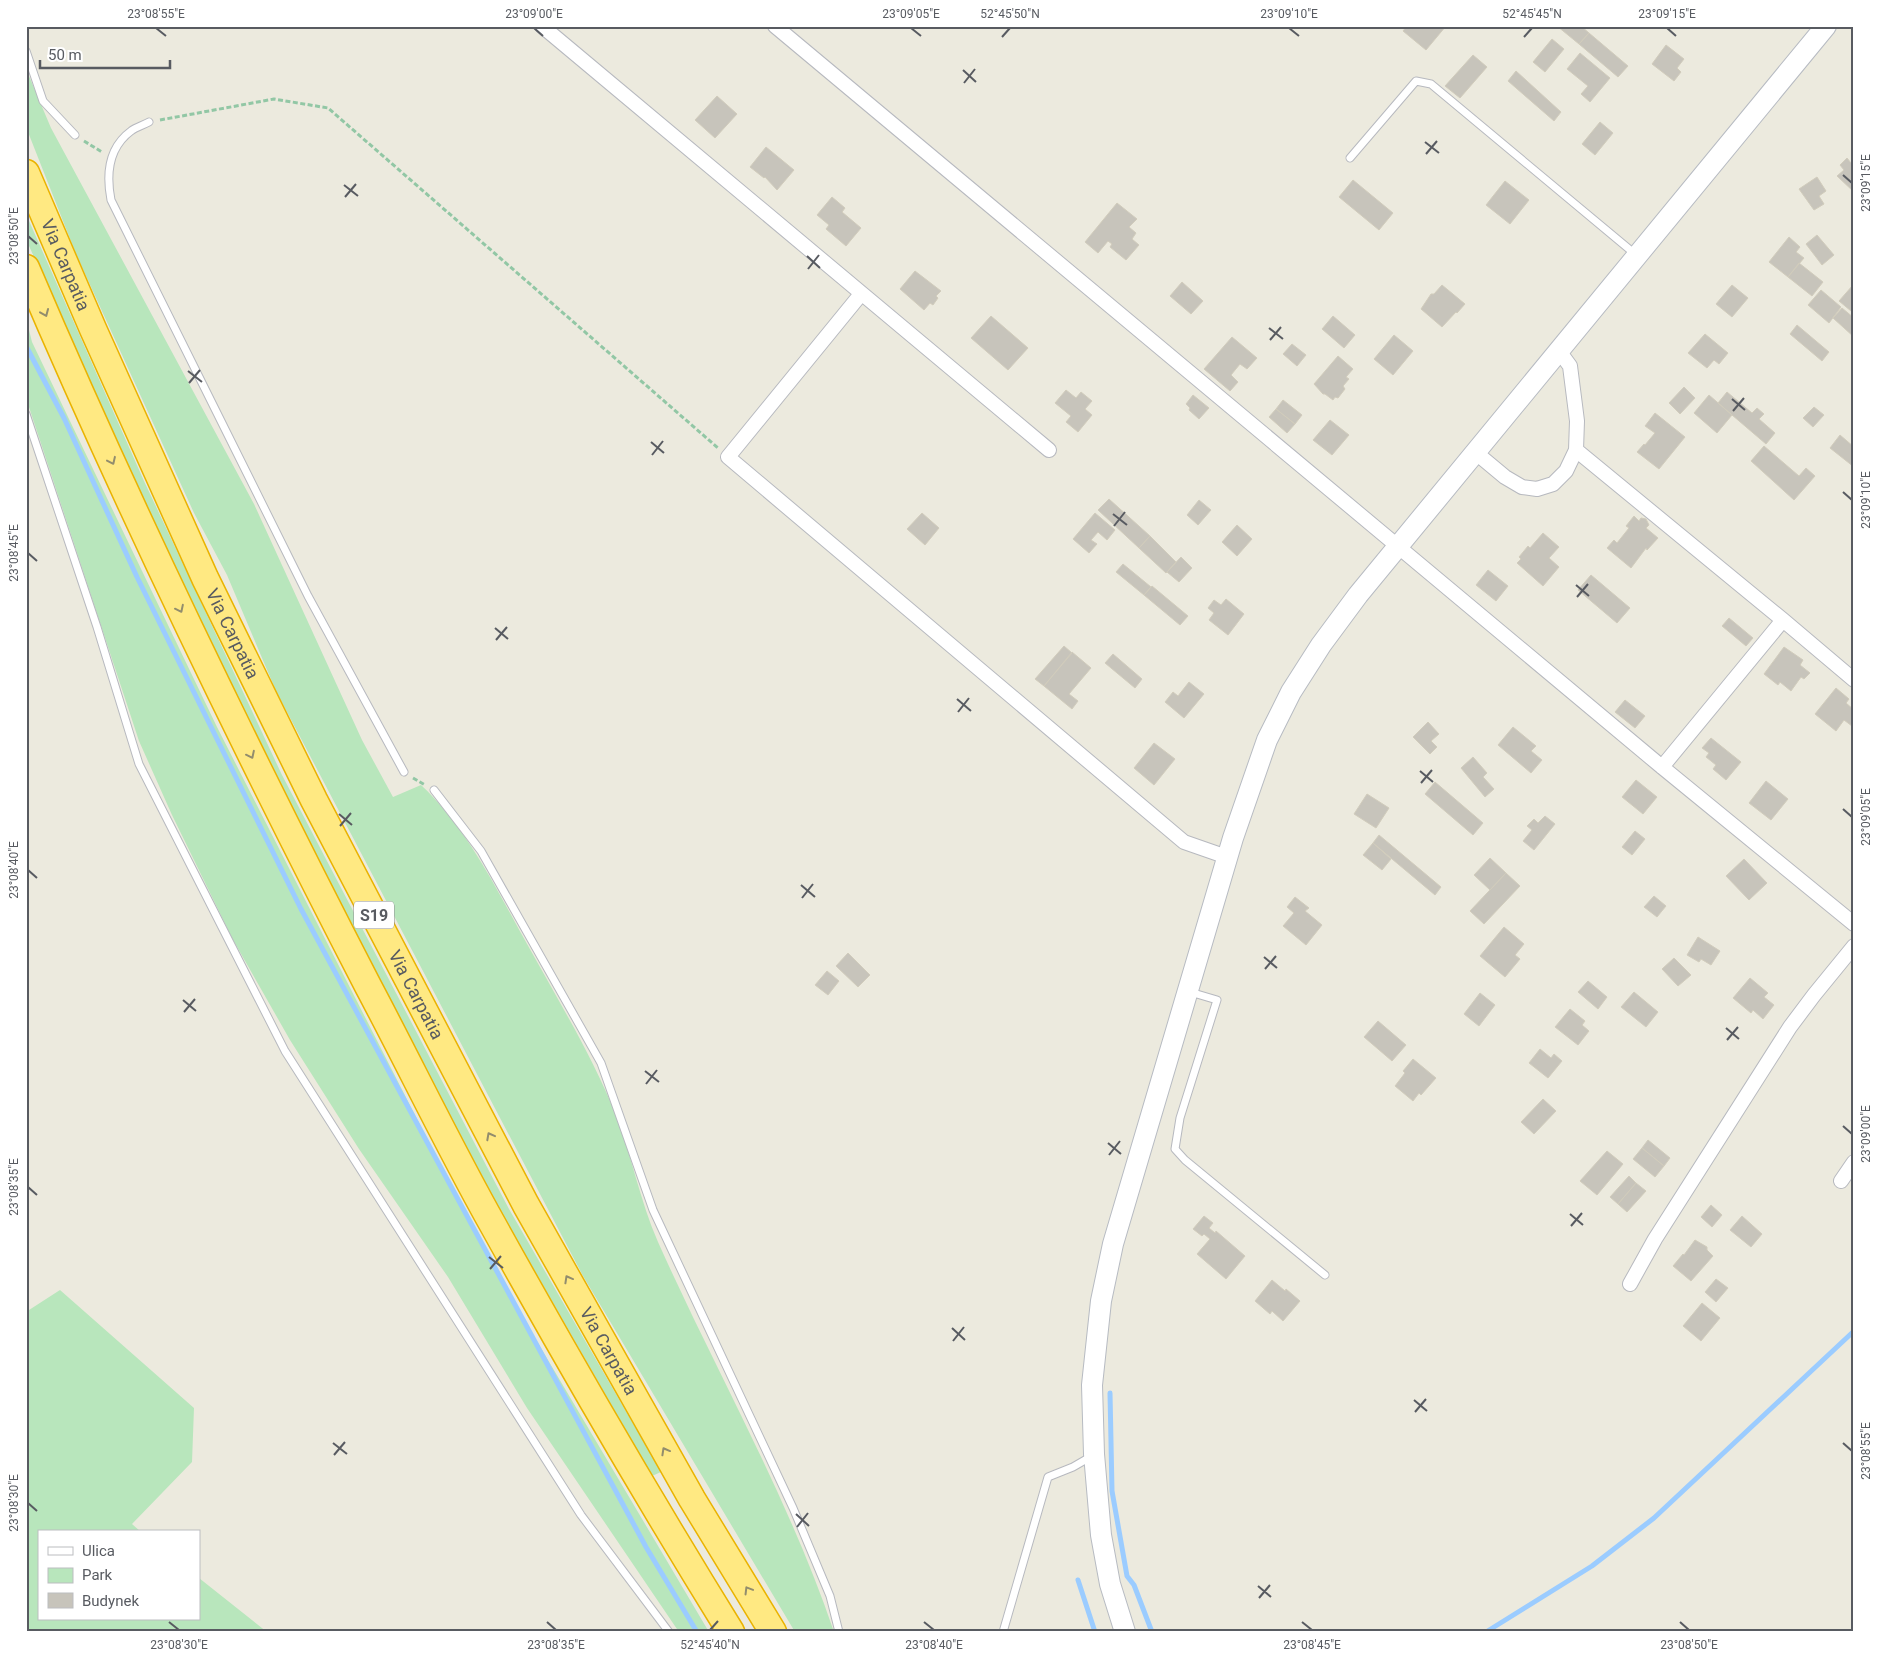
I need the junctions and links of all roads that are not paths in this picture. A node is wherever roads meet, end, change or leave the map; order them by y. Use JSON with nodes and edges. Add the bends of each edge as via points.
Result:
{"nodes":[{"id":1,"x":542,"y":26,"type":"edge"},
{"id":2,"x":776,"y":26,"type":"edge"},
{"id":3,"x":1826,"y":26,"type":"edge"},
{"id":4,"x":26,"y":52,"type":"edge"},
{"id":5,"x":149,"y":122,"type":"road end"},
{"id":6,"x":75,"y":135,"type":"road end"},
{"id":7,"x":1350,"y":158,"type":"dead end"},
{"id":8,"x":26,"y":172,"type":"edge"},
{"id":9,"x":1637,"y":256,"type":"junction"},
{"id":10,"x":26,"y":268,"type":"edge"},
{"id":11,"x":862,"y":294,"type":"junction"},
{"id":12,"x":1559,"y":351,"type":"junction"},
{"id":13,"x":26,"y":414,"type":"edge"},
{"id":14,"x":1049,"y":450,"type":"dead end"},
{"id":15,"x":1576,"y":450,"type":"junction"},
{"id":16,"x":1475,"y":452,"type":"junction"},
{"id":17,"x":1398,"y":546,"type":"junction"},
{"id":18,"x":1784,"y":620,"type":"junction"},
{"id":19,"x":1854,"y":680,"type":"edge"},
{"id":20,"x":1662,"y":767,"type":"junction"},
{"id":21,"x":404,"y":772,"type":"road end"},
{"id":22,"x":434,"y":790,"type":"road end"},
{"id":23,"x":1227,"y":857,"type":"junction"},
{"id":24,"x":1854,"y":924,"type":"edge"},
{"id":25,"x":1854,"y":946,"type":"edge"},
{"id":26,"x":1187,"y":991,"type":"junction"},
{"id":27,"x":1854,"y":1162,"type":"edge"},
{"id":28,"x":1841,"y":1181,"type":"dead end"},
{"id":29,"x":1326,"y":1275,"type":"dead end"},
{"id":30,"x":1630,"y":1284,"type":"dead end"},
{"id":31,"x":1094,"y":1454,"type":"junction"},
{"id":32,"x":669,"y":1632,"type":"edge"},
{"id":33,"x":730,"y":1632,"type":"edge"},
{"id":34,"x":773,"y":1632,"type":"edge"},
{"id":35,"x":839,"y":1632,"type":"edge"},
{"id":36,"x":1002,"y":1632,"type":"edge"},
{"id":37,"x":1125,"y":1632,"type":"edge"}],
"edges":[{"from":1,"to":11,"type":"street"},
{"from":2,"to":17,"type":"street"},
{"from":3,"to":9,"type":"street"},
{"from":4,"to":6,"type":"lane","via":[[43,101]]},
{"from":5,"to":21,"type":"lane","via":[[131,131],[110,158],[108,187],[111,200],[308,596]]},
{"from":7,"to":9,"type":"lane","via":[[1416,81],[1431,84]]},
{"from":34,"to":8,"type":"highway","name":"Via Carpatia","number":"S19","one_way":true,"via":[[692,1499],[526,1205],[314,800],[197,560]]},
{"from":9,"to":12,"type":"street"},
{"from":10,"to":33,"type":"highway","name":"Via Carpatia","number":"S19","one_way":true,"via":[[174,597],[293,840],[491,1223]]},
{"from":11,"to":14,"type":"street"},
{"from":11,"to":23,"type":"street","via":[[728,457],[1184,842]]},
{"from":12,"to":15,"type":"street","via":[[1570,366],[1578,421]]},
{"from":12,"to":16,"type":"street"},
{"from":13,"to":32,"type":"lane","via":[[140,764],[285,1051],[581,1515]]},
{"from":15,"to":16,"type":"street","via":[[1566,471],[1553,484],[1537,489],[1505,477]]},
{"from":15,"to":18,"type":"street"},
{"from":16,"to":17,"type":"street"},
{"from":17,"to":20,"type":"street"},
{"from":17,"to":23,"type":"street","via":[[1321,645],[1291,692],[1267,740]]},
{"from":18,"to":19,"type":"street"},
{"from":18,"to":20,"type":"street"},
{"from":20,"to":24,"type":"street"},
{"from":22,"to":35,"type":"lane","via":[[482,852],[601,1063],[653,1210],[794,1508],[830,1596]]},
{"from":23,"to":26,"type":"street"},
{"from":25,"to":30,"type":"street","via":[[1790,1028],[1654,1239]]},
{"from":26,"to":29,"type":"lane","via":[[1216,1000],[1180,1118],[1175,1149]]},
{"from":26,"to":31,"type":"street","via":[[1113,1244],[1101,1301],[1092,1385]]},
{"from":27,"to":28,"type":"street"},
{"from":31,"to":36,"type":"lane","via":[[1048,1478]]},
{"from":31,"to":37,"type":"street","via":[[1101,1535],[1110,1584]]}]}
